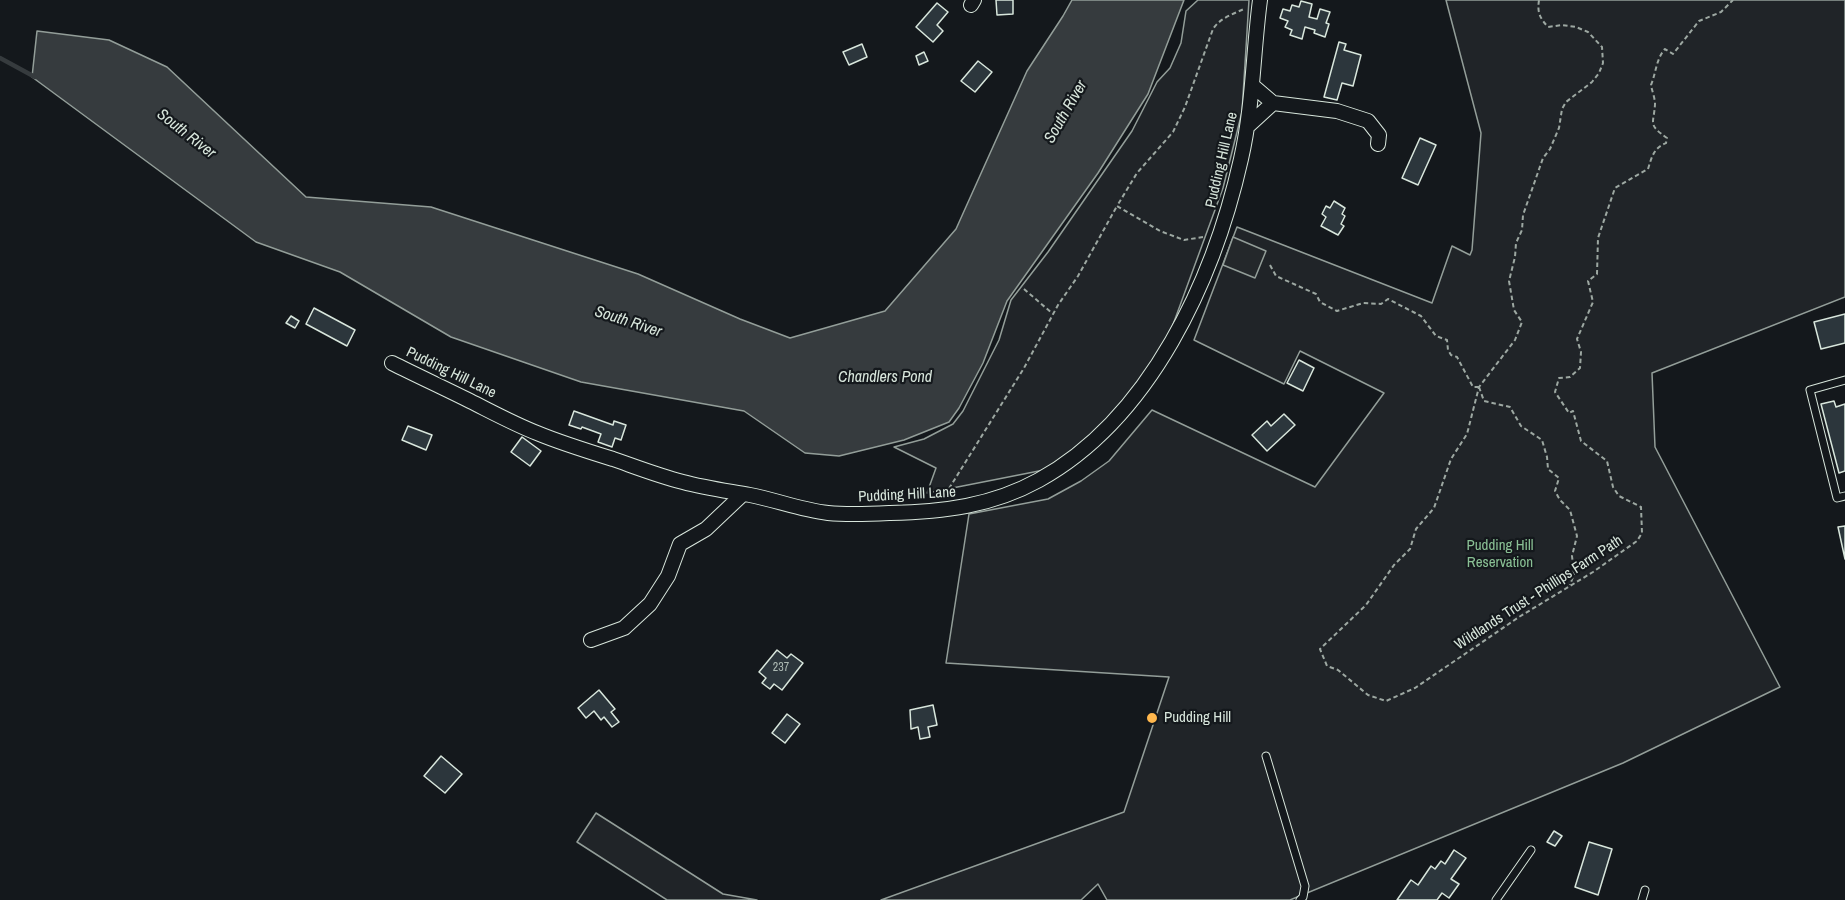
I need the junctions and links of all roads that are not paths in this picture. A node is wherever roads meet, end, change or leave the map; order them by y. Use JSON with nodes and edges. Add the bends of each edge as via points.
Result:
{"nodes":[{"id":1,"x":1254,"y":4,"type":"edge"},
{"id":2,"x":1252,"y":85,"type":"junction"},
{"id":3,"x":1273,"y":103,"type":"junction"},
{"id":4,"x":1249,"y":125,"type":"junction"},
{"id":5,"x":1378,"y":144,"type":"dead end"},
{"id":6,"x":392,"y":363,"type":"dead end"},
{"id":7,"x":1845,"y":380,"type":"edge"},
{"id":8,"x":743,"y":494,"type":"junction"},
{"id":9,"x":1845,"y":496,"type":"edge"},
{"id":10,"x":591,"y":640,"type":"dead end"},
{"id":11,"x":1266,"y":756,"type":"dead end"},
{"id":12,"x":1531,"y":850,"type":"dead end"},
{"id":13,"x":1645,"y":890,"type":"dead end"},
{"id":14,"x":1300,"y":900,"type":"edge"},
{"id":15,"x":1496,"y":900,"type":"edge"},
{"id":16,"x":1642,"y":900,"type":"edge"}],
"edges":[{"from":1,"to":2,"type":"street","name":"Pudding Hill Lane"},
{"from":2,"to":3,"type":"street"},
{"from":2,"to":4,"type":"street","name":"Pudding Hill Lane"},
{"from":3,"to":4,"type":"street"},
{"from":3,"to":5,"type":"street","via":[[1337,111],[1368,121],[1379,135]]},
{"from":4,"to":8,"type":"street","name":"Pudding Hill Lane","via":[[1222,229],[1174,338],[1128,405],[1064,465],[1017,491],[941,512],[827,513]]},
{"from":6,"to":8,"type":"street","name":"Pudding Hill Lane","via":[[559,442],[680,482]]},
{"from":7,"to":9,"type":"lane","via":[[1810,390],[1837,498]]},
{"from":8,"to":10,"type":"street","via":[[706,529],[681,544],[668,576],[650,604],[624,628]]},
{"from":11,"to":14,"type":"lane","via":[[1305,886]]},
{"from":12,"to":15,"type":"lane"},
{"from":13,"to":16,"type":"lane"}]}
